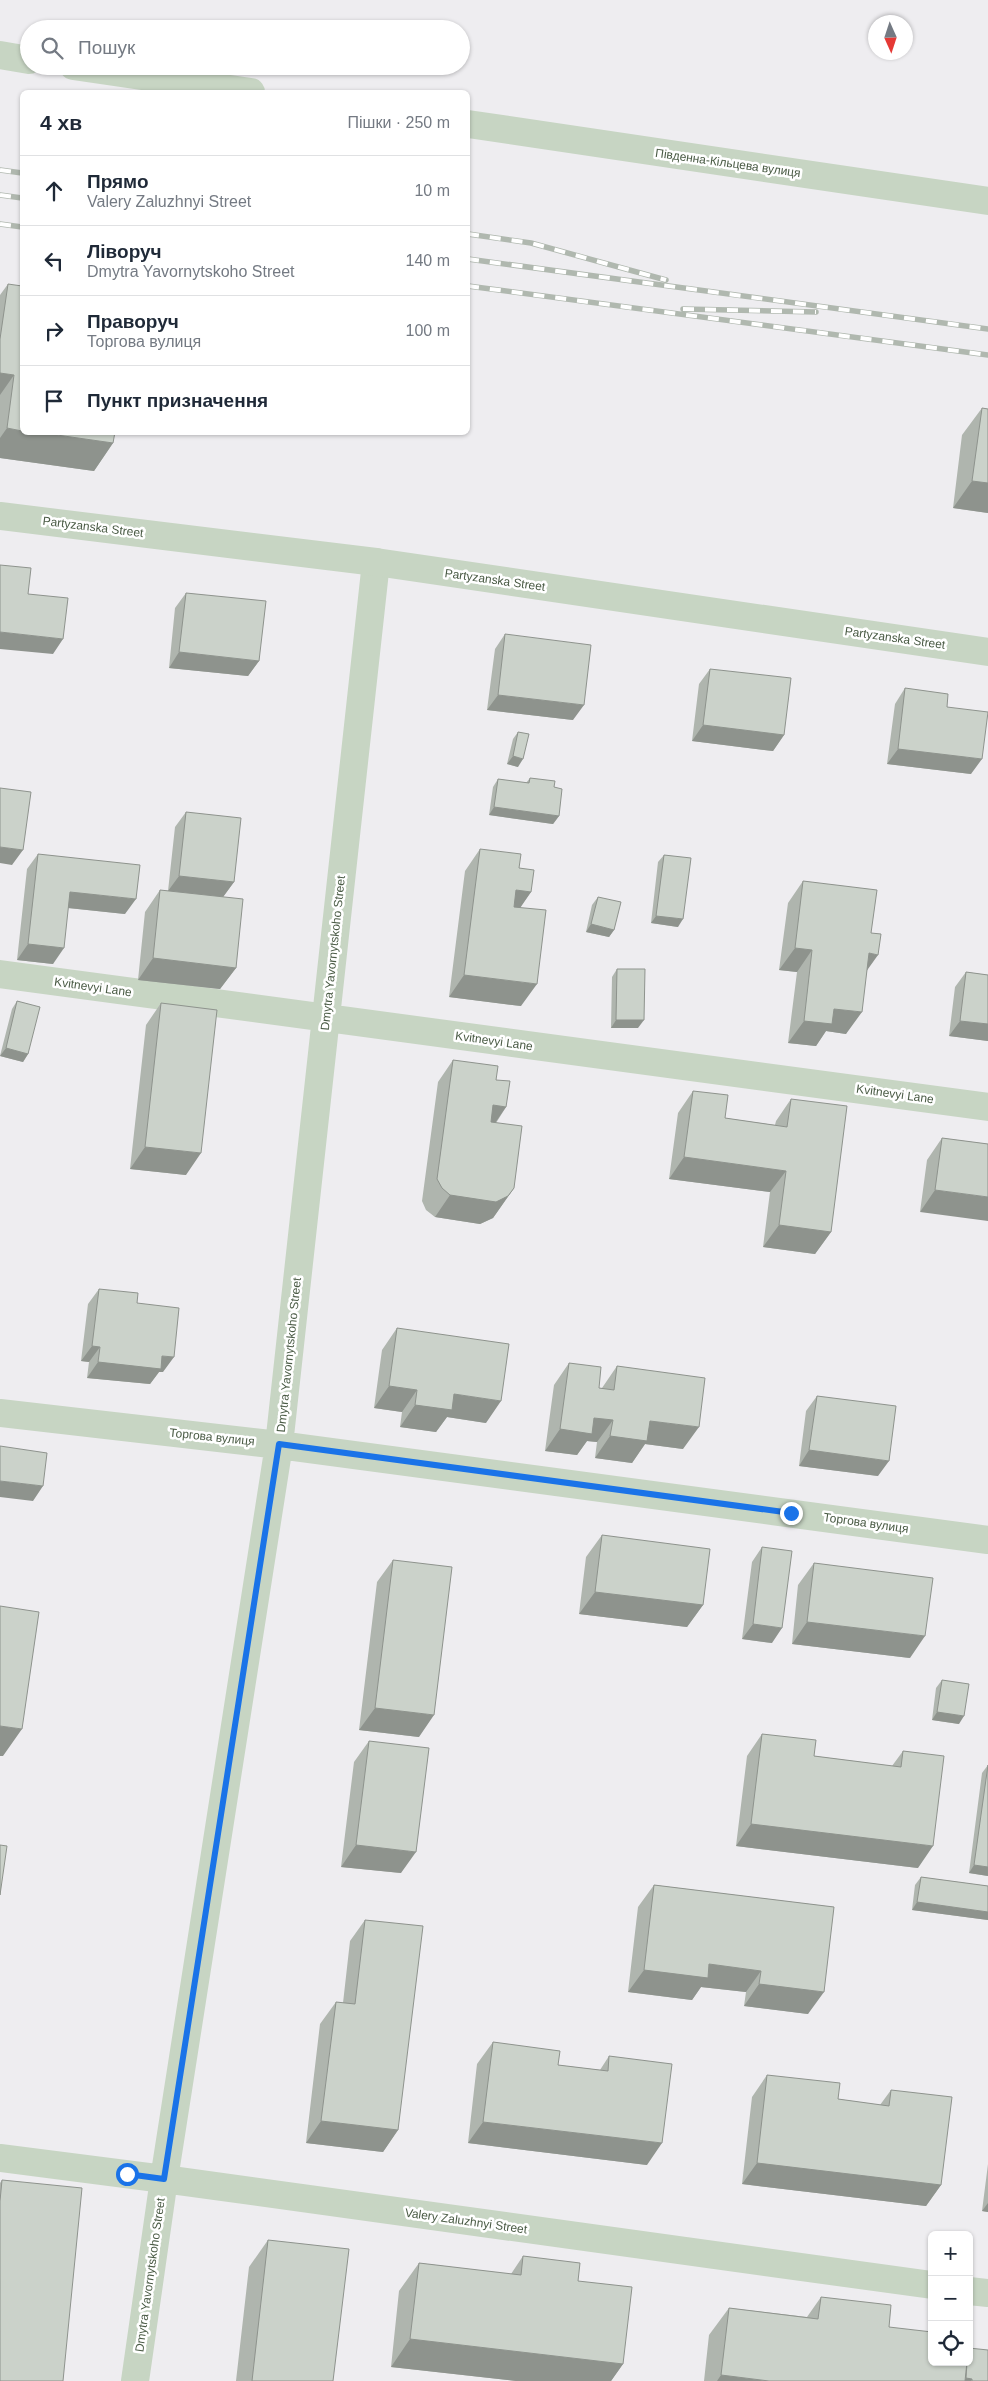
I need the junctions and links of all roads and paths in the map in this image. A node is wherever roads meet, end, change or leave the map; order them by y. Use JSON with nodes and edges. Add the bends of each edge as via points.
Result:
{"nodes":[{"id":1,"x":0,"y":56,"type":"edge"},
{"id":2,"x":20,"y":59,"type":"edge"},
{"id":3,"x":135,"y":75,"type":"edge"},
{"id":4,"x":237,"y":90,"type":"edge"},
{"id":5,"x":470,"y":124,"type":"edge"},
{"id":6,"x":988,"y":201,"type":"edge"},
{"id":7,"x":0,"y":516,"type":"edge"},
{"id":8,"x":376,"y":562,"type":"junction"},
{"id":9,"x":988,"y":652,"type":"edge"},
{"id":10,"x":0,"y":974,"type":"edge"},
{"id":11,"x":326,"y":1019,"type":"junction"},
{"id":12,"x":988,"y":1107,"type":"edge"},
{"id":13,"x":0,"y":1413,"type":"edge"},
{"id":14,"x":279,"y":1444,"type":"junction"},
{"id":15,"x":988,"y":1540,"type":"edge"},
{"id":16,"x":0,"y":2158,"type":"edge"},
{"id":17,"x":164,"y":2179,"type":"junction"},
{"id":18,"x":928,"y":2284,"type":"edge"},
{"id":19,"x":973,"y":2291,"type":"edge"},
{"id":20,"x":988,"y":2293,"type":"edge"},
{"id":21,"x":135,"y":2381,"type":"edge"}],
"edges":[{"from":1,"to":2,"type":"street"},
{"from":3,"to":4,"type":"street"},
{"from":5,"to":6,"type":"street","name":"Південна-Кільцева вулиця"},
{"from":7,"to":8,"type":"street","name":"Partyzanska Street"},
{"from":8,"to":9,"type":"street","name":"Partyzanska Street"},
{"from":8,"to":11,"type":"street","name":"Dmytra Yavornytskoho Street"},
{"from":10,"to":11,"type":"street","name":"Kvitnevyi Lane"},
{"from":11,"to":12,"type":"street","name":"Kvitnevyi Lane"},
{"from":11,"to":14,"type":"street","name":"Dmytra Yavornytskoho Street"},
{"from":13,"to":14,"type":"street","name":"Торгова вулиця"},
{"from":14,"to":15,"type":"street","name":"Торгова вулиця"},
{"from":14,"to":17,"type":"street","name":"Dmytra Yavornytskoho Street"},
{"from":16,"to":17,"type":"street","name":"Valery Zaluzhnyi Street"},
{"from":17,"to":18,"type":"street","name":"Valery Zaluzhnyi Street"},
{"from":17,"to":21,"type":"street","name":"Dmytra Yavornytskoho Street"},
{"from":19,"to":20,"type":"street"}]}
